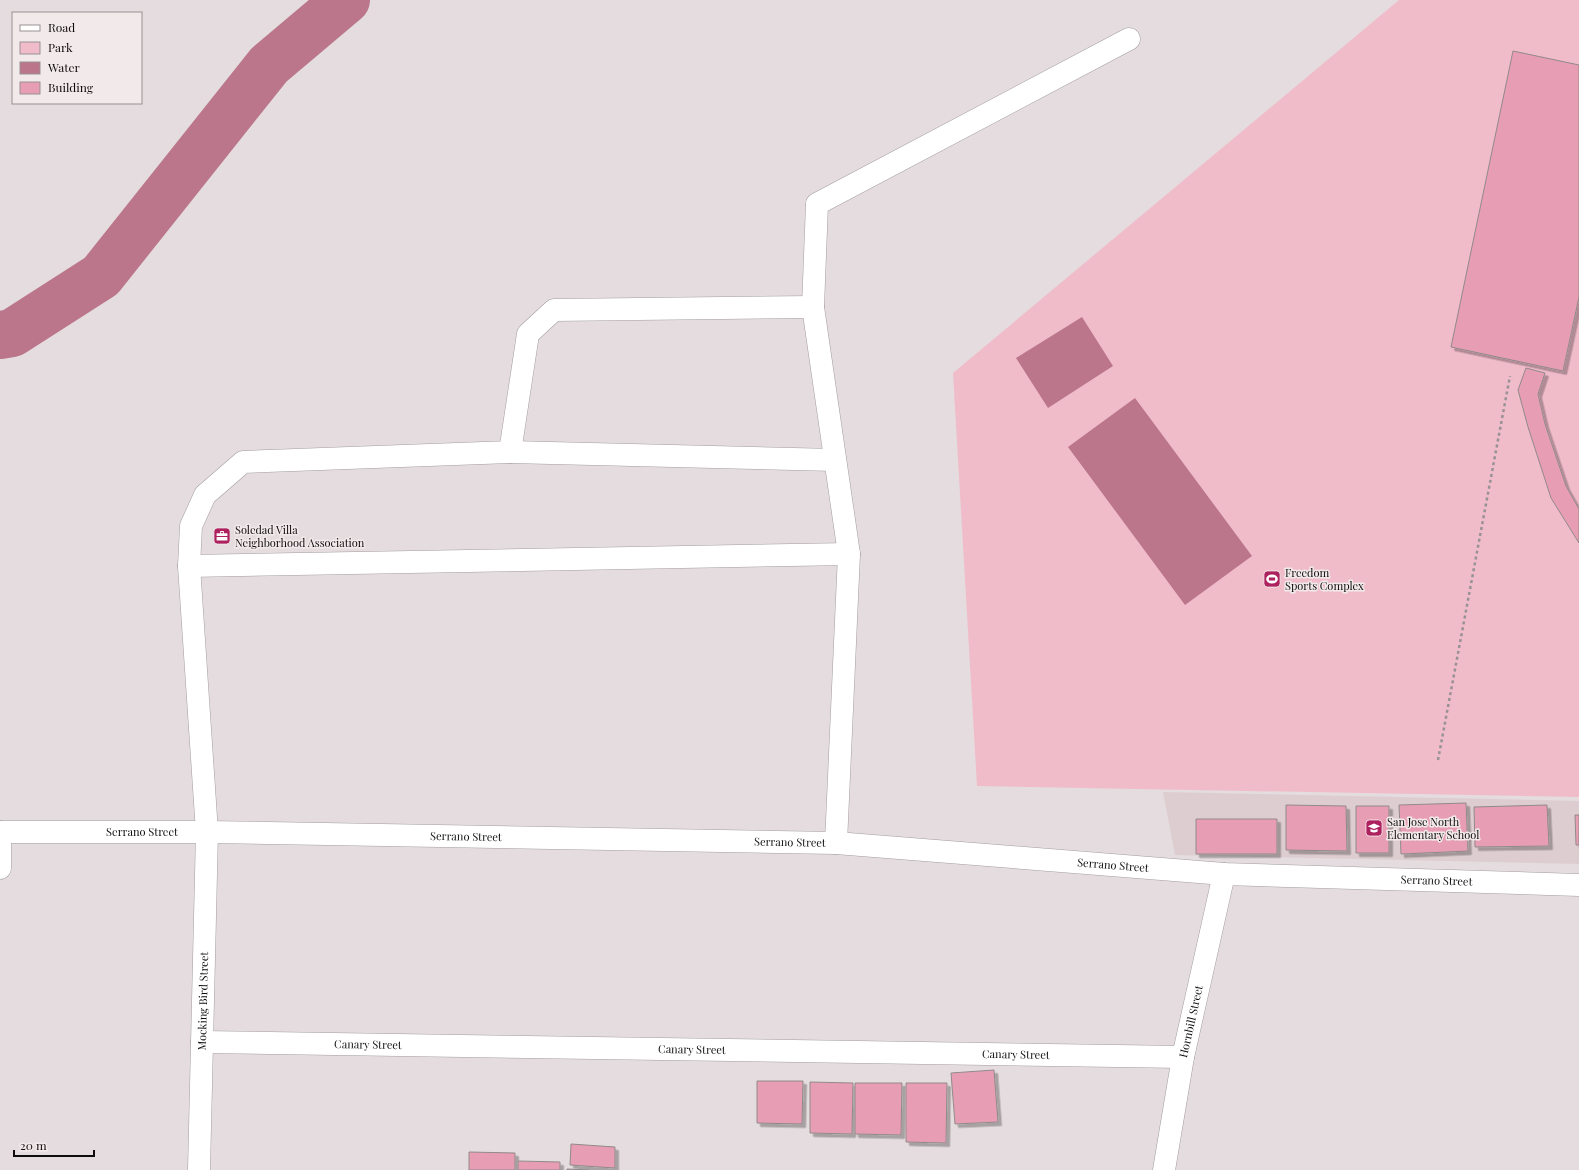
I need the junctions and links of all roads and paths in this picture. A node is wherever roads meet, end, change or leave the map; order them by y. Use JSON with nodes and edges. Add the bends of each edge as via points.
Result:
{"nodes":[{"id":1,"x":1129,"y":39,"type":"dead end"},
{"id":2,"x":812,"y":307,"type":"junction"},
{"id":3,"x":1510,"y":376,"type":"dead end"},
{"id":4,"x":510,"y":452,"type":"junction"},
{"id":5,"x":835,"y":460,"type":"junction"},
{"id":6,"x":849,"y":554,"type":"junction"},
{"id":7,"x":189,"y":566,"type":"junction"},
{"id":8,"x":1438,"y":760,"type":"dead end"},
{"id":9,"x":0,"y":832,"type":"edge"},
{"id":10,"x":207,"y":832,"type":"junction"},
{"id":11,"x":836,"y":843,"type":"junction"},
{"id":12,"x":0,"y":868,"type":"edge"},
{"id":13,"x":1224,"y":874,"type":"junction"},
{"id":14,"x":1579,"y":885,"type":"edge"},
{"id":15,"x":202,"y":1042,"type":"junction"},
{"id":16,"x":1183,"y":1057,"type":"junction"},
{"id":17,"x":199,"y":1170,"type":"edge"},
{"id":18,"x":1164,"y":1170,"type":"edge"}],
"edges":[{"from":1,"to":2,"type":"street","via":[[817,204]]},
{"from":2,"to":4,"type":"street","via":[[554,310],[528,334]]},
{"from":2,"to":5,"type":"street"},
{"from":3,"to":8,"type":"path"},
{"from":4,"to":5,"type":"street","name":"Mocking Bird Street"},
{"from":4,"to":7,"type":"street","name":"Mocking Bird Street","via":[[243,462],[205,495],[191,526]]},
{"from":5,"to":6,"type":"street"},
{"from":6,"to":7,"type":"street"},
{"from":6,"to":11,"type":"street"},
{"from":7,"to":10,"type":"street","name":"Mocking Bird Street"},
{"from":9,"to":10,"type":"street","name":"Serrano Street"},
{"from":9,"to":12,"type":"street"},
{"from":10,"to":11,"type":"street","name":"Serrano Street"},
{"from":10,"to":15,"type":"street","name":"Mocking Bird Street"},
{"from":11,"to":13,"type":"street","name":"Serrano Street"},
{"from":13,"to":14,"type":"street","name":"Serrano Street"},
{"from":13,"to":16,"type":"street","name":"Hornbill Street"},
{"from":15,"to":16,"type":"street","name":"Canary Street"},
{"from":15,"to":17,"type":"street","name":"Mocking Bird Street"},
{"from":16,"to":18,"type":"street","name":"Hornbill Street"}]}
